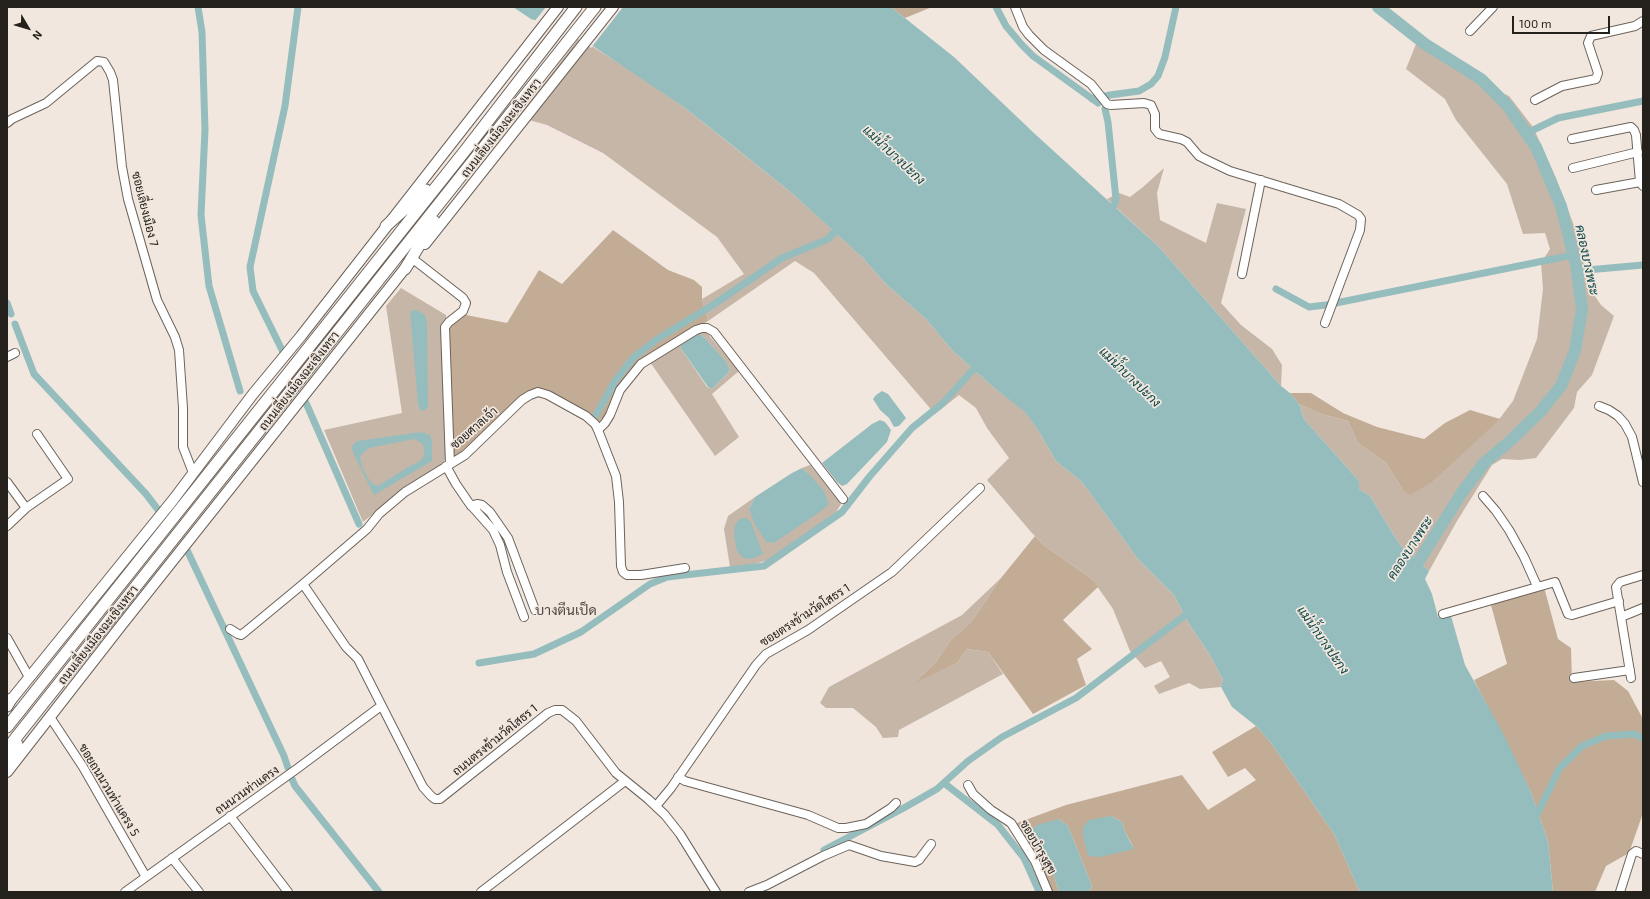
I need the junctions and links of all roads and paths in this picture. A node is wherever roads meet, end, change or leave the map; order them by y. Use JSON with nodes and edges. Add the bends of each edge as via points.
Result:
{"nodes":[{"id":1,"x":558,"y":7,"type":"edge"},
{"id":2,"x":576,"y":7,"type":"edge"},
{"id":3,"x":595,"y":7,"type":"edge"},
{"id":4,"x":613,"y":7,"type":"edge"},
{"id":5,"x":1015,"y":7,"type":"edge"},
{"id":6,"x":1493,"y":7,"type":"edge"},
{"id":7,"x":1643,"y":21,"type":"edge"},
{"id":8,"x":1470,"y":31,"type":"dead end"},
{"id":9,"x":1535,"y":100,"type":"dead end"},
{"id":10,"x":7,"y":122,"type":"edge"},
{"id":11,"x":1572,"y":139,"type":"dead end"},
{"id":12,"x":1638,"y":152,"type":"junction"},
{"id":13,"x":1574,"y":168,"type":"dead end"},
{"id":14,"x":450,"y":169,"type":"junction"},
{"id":15,"x":460,"y":178,"type":"junction"},
{"id":16,"x":1261,"y":180,"type":"junction"},
{"id":17,"x":1642,"y":184,"type":"edge"},
{"id":18,"x":1596,"y":190,"type":"dead end"},
{"id":19,"x":386,"y":226,"type":"junction"},
{"id":20,"x":413,"y":259,"type":"junction"},
{"id":21,"x":405,"y":269,"type":"junction"},
{"id":22,"x":1242,"y":274,"type":"dead end"},
{"id":23,"x":1325,"y":323,"type":"dead end"},
{"id":24,"x":15,"y":353,"type":"dead end"},
{"id":25,"x":7,"y":357,"type":"edge"},
{"id":26,"x":1599,"y":406,"type":"dead end"},
{"id":27,"x":598,"y":430,"type":"junction"},
{"id":28,"x":36,"y":434,"type":"dead end"},
{"id":29,"x":448,"y":465,"type":"junction"},
{"id":30,"x":193,"y":472,"type":"junction"},
{"id":31,"x":7,"y":482,"type":"edge"},
{"id":32,"x":1643,"y":482,"type":"edge"},
{"id":33,"x":980,"y":488,"type":"dead end"},
{"id":34,"x":1483,"y":496,"type":"dead end"},
{"id":35,"x":843,"y":499,"type":"dead end"},
{"id":36,"x":471,"y":506,"type":"junction"},
{"id":37,"x":26,"y":508,"type":"junction"},
{"id":38,"x":7,"y":526,"type":"edge"},
{"id":39,"x":685,"y":568,"type":"dead end"},
{"id":40,"x":1643,"y":575,"type":"edge"},
{"id":41,"x":303,"y":584,"type":"junction"},
{"id":42,"x":1537,"y":586,"type":"junction"},
{"id":43,"x":1619,"y":601,"type":"junction"},
{"id":44,"x":1643,"y":608,"type":"edge"},
{"id":45,"x":535,"y":610,"type":"dead end"},
{"id":46,"x":1443,"y":614,"type":"dead end"},
{"id":47,"x":524,"y":617,"type":"dead end"},
{"id":48,"x":1621,"y":618,"type":"junction"},
{"id":49,"x":230,"y":629,"type":"dead end"},
{"id":50,"x":7,"y":638,"type":"edge"},
{"id":51,"x":29,"y":677,"type":"junction"},
{"id":52,"x":1574,"y":678,"type":"dead end"},
{"id":53,"x":8,"y":703,"type":"edge"},
{"id":54,"x":381,"y":706,"type":"junction"},
{"id":55,"x":37,"y":711,"type":"junction"},
{"id":56,"x":50,"y":717,"type":"junction"},
{"id":57,"x":7,"y":727,"type":"edge"},
{"id":58,"x":7,"y":749,"type":"edge"},
{"id":59,"x":7,"y":760,"type":"edge"},
{"id":60,"x":7,"y":772,"type":"edge"},
{"id":61,"x":678,"y":777,"type":"junction"},
{"id":62,"x":625,"y":781,"type":"junction"},
{"id":63,"x":968,"y":785,"type":"dead end"},
{"id":64,"x":896,"y":803,"type":"dead end"},
{"id":65,"x":656,"y":806,"type":"junction"},
{"id":66,"x":230,"y":816,"type":"junction"},
{"id":67,"x":931,"y":844,"type":"dead end"},
{"id":68,"x":1643,"y":854,"type":"edge"},
{"id":69,"x":172,"y":858,"type":"junction"},
{"id":70,"x":146,"y":877,"type":"junction"},
{"id":71,"x":125,"y":892,"type":"edge"},
{"id":72,"x":199,"y":892,"type":"edge"},
{"id":73,"x":288,"y":892,"type":"edge"},
{"id":74,"x":482,"y":892,"type":"edge"},
{"id":75,"x":716,"y":892,"type":"edge"},
{"id":76,"x":749,"y":892,"type":"edge"},
{"id":77,"x":1048,"y":892,"type":"edge"},
{"id":78,"x":1620,"y":892,"type":"edge"}],
"edges":[{"from":1,"to":19,"type":"main road"},
{"from":2,"to":14,"type":"highway","name":"ถนนเลี่ยงเมืองฉะเชิงเทรา"},
{"from":3,"to":15,"type":"highway","name":"ถนนเลี่ยงเมืองฉะเชิงเทรา"},
{"from":4,"to":20,"type":"main road","name":"ถนนเลี่ยงเมืองฉะเชิงเทรา"},
{"from":5,"to":16,"type":"street","via":[[1029,35],[1044,50],[1091,84],[1100,97],[1111,105],[1151,105],[1155,114],[1155,129],[1159,134],[1187,142],[1199,156],[1230,171]]},
{"from":6,"to":8,"type":"street"},
{"from":7,"to":9,"type":"street","via":[[1635,26],[1591,36],[1588,43],[1598,73],[1596,79],[1562,86]]},
{"from":10,"to":30,"type":"street","name":"ซอยเลี่ยงเมือง 7","via":[[46,103],[97,61],[104,62],[110,72],[128,199],[157,300],[179,350],[183,447]]},
{"from":11,"to":12,"type":"street","via":[[1631,127],[1636,135]]},
{"from":12,"to":13,"type":"street"},
{"from":12,"to":17,"type":"street"},
{"from":14,"to":19,"type":"highway"},
{"from":14,"to":57,"type":"highway","name":"ถนนเลี่ยงเมืองฉะเชิงเทรา"},
{"from":15,"to":21,"type":"highway"},
{"from":15,"to":55,"type":"highway","name":"ถนนเลี่ยงเมืองฉะเชิงเทรา"},
{"from":16,"to":22,"type":"street"},
{"from":16,"to":23,"type":"street","via":[[1339,204],[1358,214],[1361,219],[1360,230]]},
{"from":17,"to":18,"type":"street"},
{"from":19,"to":30,"type":"main road"},
{"from":20,"to":21,"type":"main road","name":"ถนนเลี่ยงเมืองฉะเชิงเทรา"},
{"from":20,"to":29,"type":"street","via":[[466,303],[463,311],[445,327]]},
{"from":21,"to":56,"type":"main road","name":"ถนนเลี่ยงเมืองฉะเชิงเทรา"},
{"from":24,"to":25,"type":"street"},
{"from":26,"to":32,"type":"street","via":[[1618,416],[1625,424],[1632,437]]},
{"from":27,"to":29,"type":"street","name":"ซอยศาลเจ้า","via":[[580,413],[548,395],[534,393],[522,400],[465,455]]},
{"from":27,"to":35,"type":"street","via":[[610,415],[620,390],[641,364],[696,330],[707,328],[714,332]]},
{"from":27,"to":39,"type":"street","name":"ซอยศาลเจ้า","via":[[616,476],[623,572],[627,575],[640,575]]},
{"from":28,"to":37,"type":"street","via":[[68,479]]},
{"from":29,"to":36,"type":"street","via":[[456,484]]},
{"from":29,"to":41,"type":"street","name":"ซอยศาลเจ้า","via":[[405,492],[379,514],[367,529]]},
{"from":30,"to":51,"type":"main road"},
{"from":31,"to":37,"type":"street"},
{"from":33,"to":61,"type":"street","name":"ซอยตรงข้ามวัดโสธร 1","via":[[892,572],[808,630],[766,654],[753,668]]},
{"from":34,"to":42,"type":"street","via":[[1509,530]]},
{"from":36,"to":45,"type":"street","via":[[482,505],[508,538]]},
{"from":36,"to":47,"type":"street","via":[[492,530],[500,545]]},
{"from":37,"to":38,"type":"street"},
{"from":40,"to":43,"type":"street","via":[[1617,584]]},
{"from":41,"to":49,"type":"street","name":"ซอยศาลเจ้า","via":[[245,632],[238,634]]},
{"from":41,"to":54,"type":"street","via":[[346,647],[358,658]]},
{"from":42,"to":43,"type":"street","via":[[1555,582],[1566,611],[1572,615]]},
{"from":42,"to":46,"type":"street"},
{"from":43,"to":48,"type":"street"},
{"from":44,"to":48,"type":"street"},
{"from":48,"to":52,"type":"street","via":[[1630,674]]},
{"from":50,"to":51,"type":"street"},
{"from":51,"to":53,"type":"main road"},
{"from":54,"to":62,"type":"street","name":"ถนนตรงข้ามวัดโสธร 1","via":[[423,787],[435,799],[445,796],[555,710],[565,712],[576,721],[607,763]]},
{"from":54,"to":66,"type":"street","name":"ถนนวนท่าแครง"},
{"from":55,"to":58,"type":"highway","name":"ถนนเลี่ยงเมืองฉะเชิงเทรา"},
{"from":55,"to":59,"type":"highway"},
{"from":56,"to":60,"type":"main road","name":"ถนนเลี่ยงเมืองฉะเชิงเทรา"},
{"from":56,"to":70,"type":"street","name":"ซอยถนนวนท่าแครง 5","via":[[83,767]]},
{"from":61,"to":64,"type":"street","via":[[808,815],[838,828],[866,824]]},
{"from":61,"to":65,"type":"street","name":"ซอยตรงข้ามวัดโสธร 1"},
{"from":62,"to":65,"type":"street","name":"ถนนตรงข้ามวัดโสธร 1"},
{"from":62,"to":74,"type":"street"},
{"from":63,"to":77,"type":"street","name":"ซอยบำรุงสุข","via":[[973,794],[990,810],[1011,823],[1035,862]]},
{"from":65,"to":75,"type":"street","name":"ถนนตรงข้ามวัดโสธร 1","via":[[680,834]]},
{"from":66,"to":69,"type":"street","name":"ถนนวนท่าแครง"},
{"from":66,"to":73,"type":"street"},
{"from":67,"to":76,"type":"street","via":[[915,862],[881,856],[849,845]]},
{"from":68,"to":78,"type":"street","via":[[1636,851],[1632,854]]},
{"from":69,"to":70,"type":"street","name":"ถนนวนท่าแครง"},
{"from":69,"to":72,"type":"street"},
{"from":70,"to":71,"type":"street","name":"ถนนวนท่าแครง"}]}
